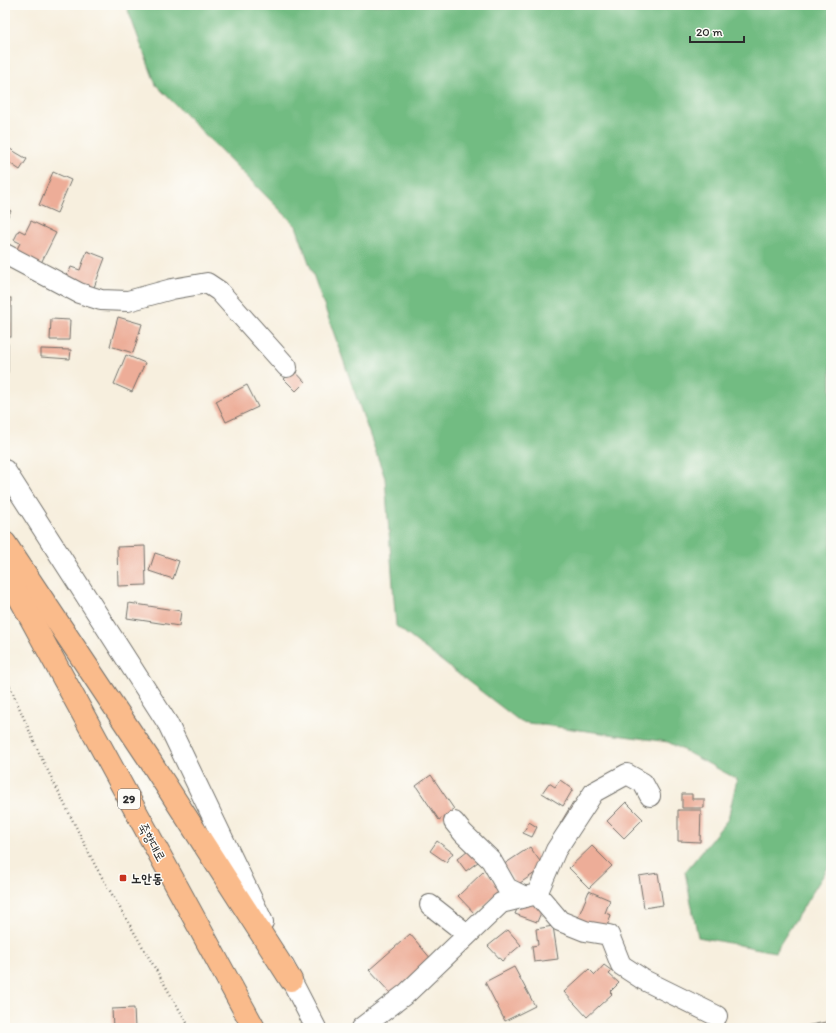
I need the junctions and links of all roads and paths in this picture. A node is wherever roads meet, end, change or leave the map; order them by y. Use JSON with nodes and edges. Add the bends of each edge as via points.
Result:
{"nodes":[{"id":1,"x":5,"y":254,"type":"edge"},
{"id":2,"x":287,"y":368,"type":"dead end"},
{"id":3,"x":5,"y":470,"type":"edge"},
{"id":4,"x":5,"y":544,"type":"edge"},
{"id":5,"x":5,"y":571,"type":"edge"},
{"id":6,"x":5,"y":675,"type":"edge"},
{"id":7,"x":650,"y":796,"type":"dead end"},
{"id":8,"x":454,"y":822,"type":"dead end"},
{"id":9,"x":531,"y":895,"type":"junction"},
{"id":10,"x":430,"y":905,"type":"dead end"},
{"id":11,"x":467,"y":934,"type":"junction"},
{"id":12,"x":291,"y":980,"type":"junction"},
{"id":13,"x":717,"y":1016,"type":"dead end"},
{"id":14,"x":190,"y":1028,"type":"edge"},
{"id":15,"x":254,"y":1028,"type":"edge"},
{"id":16,"x":316,"y":1028,"type":"edge"},
{"id":17,"x":362,"y":1028,"type":"edge"}],
"edges":[{"from":1,"to":2,"type":"street","via":[[79,293],[101,300],[128,300],[207,283],[219,291]]},
{"from":3,"to":12,"type":"street","via":[[168,724]]},
{"from":4,"to":12,"type":"main road","via":[[149,759]]},
{"from":5,"to":15,"type":"main road","name":"죽향대로","number":"29"},
{"from":6,"to":14,"type":"path","via":[[39,752],[96,867]]},
{"from":7,"to":9,"type":"street","via":[[643,783],[627,774],[594,792],[556,850]]},
{"from":8,"to":9,"type":"street","via":[[491,860],[508,888]]},
{"from":9,"to":11,"type":"street","via":[[501,903]]},
{"from":9,"to":13,"type":"street","via":[[560,921],[584,932],[609,935],[621,965],[644,980]]},
{"from":10,"to":11,"type":"street"},
{"from":11,"to":17,"type":"street","via":[[407,993]]},
{"from":12,"to":16,"type":"street"}]}
